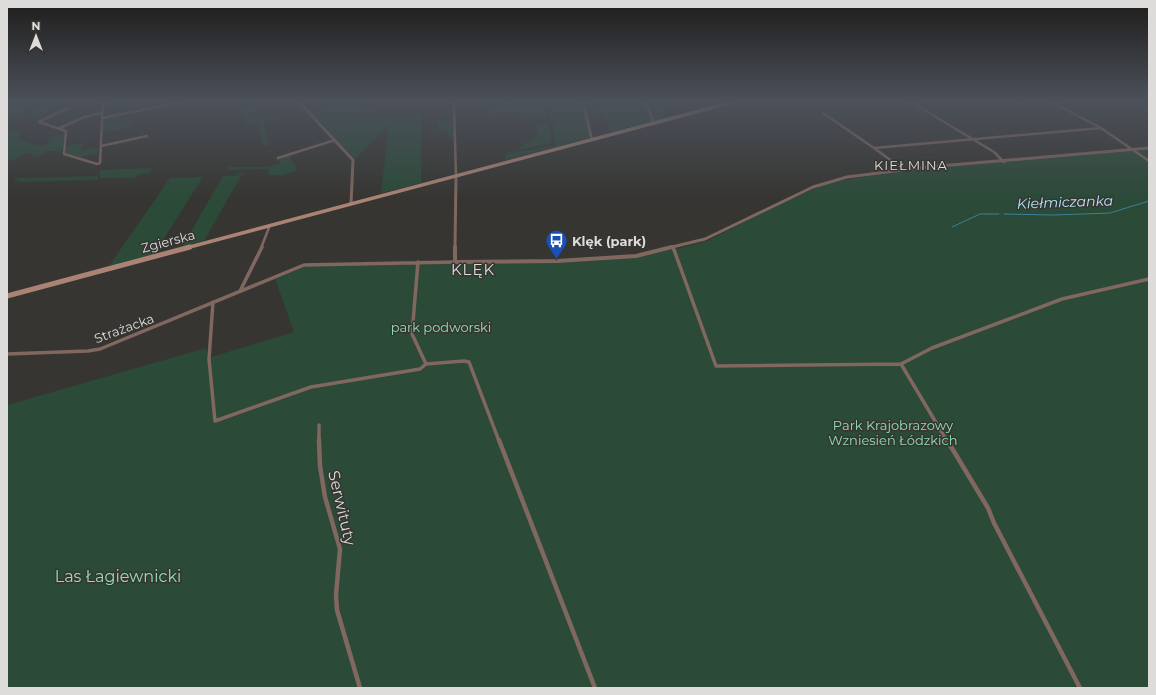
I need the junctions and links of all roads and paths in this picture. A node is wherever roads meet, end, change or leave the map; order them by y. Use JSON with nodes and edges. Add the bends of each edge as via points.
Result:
{"nodes":[{"id":1,"x":66,"y":134,"type":"edge"},
{"id":2,"x":101,"y":134,"type":"edge"},
{"id":3,"x":330,"y":134,"type":"edge"},
{"id":4,"x":455,"y":134,"type":"edge"},
{"id":5,"x":591,"y":134,"type":"edge"},
{"id":6,"x":612,"y":134,"type":"edge"},
{"id":7,"x":854,"y":134,"type":"edge"},
{"id":8,"x":965,"y":134,"type":"edge"},
{"id":9,"x":1026,"y":134,"type":"edge"},
{"id":10,"x":1110,"y":134,"type":"edge"},
{"id":11,"x":147,"y":136,"type":"dead end"},
{"id":12,"x":973,"y":139,"type":"junction"},
{"id":13,"x":335,"y":140,"type":"junction"},
{"id":14,"x":592,"y":140,"type":"junction"},
{"id":15,"x":101,"y":146,"type":"junction"},
{"id":16,"x":874,"y":148,"type":"junction"},
{"id":17,"x":1149,"y":148,"type":"edge"},
{"id":18,"x":1133,"y":150,"type":"junction"},
{"id":19,"x":278,"y":158,"type":"dead end"},
{"id":20,"x":1149,"y":161,"type":"edge"},
{"id":21,"x":1004,"y":162,"type":"junction"},
{"id":22,"x":904,"y":170,"type":"junction"},
{"id":23,"x":456,"y":176,"type":"junction"},
{"id":24,"x":351,"y":204,"type":"junction"},
{"id":25,"x":270,"y":226,"type":"junction"},
{"id":26,"x":673,"y":247,"type":"junction"},
{"id":27,"x":418,"y":262,"type":"junction"},
{"id":28,"x":455,"y":262,"type":"junction"},
{"id":29,"x":1149,"y":279,"type":"edge"},
{"id":30,"x":240,"y":291,"type":"junction"},
{"id":31,"x":7,"y":296,"type":"edge"},
{"id":32,"x":213,"y":302,"type":"junction"},
{"id":33,"x":7,"y":354,"type":"edge"},
{"id":34,"x":426,"y":364,"type":"junction"},
{"id":35,"x":901,"y":364,"type":"junction"},
{"id":36,"x":318,"y":425,"type":"dead end"},
{"id":37,"x":360,"y":688,"type":"edge"},
{"id":38,"x":595,"y":688,"type":"edge"},
{"id":39,"x":1080,"y":688,"type":"edge"}],
"edges":[{"from":1,"to":15,"type":"street","via":[[65,155],[95,164],[100,163]]},
{"from":2,"to":15,"type":"street"},
{"from":3,"to":13,"type":"street"},
{"from":4,"to":23,"type":"street"},
{"from":5,"to":14,"type":"street"},
{"from":6,"to":14,"type":"main road","name":"Zgierska"},
{"from":7,"to":16,"type":"street"},
{"from":8,"to":12,"type":"street"},
{"from":9,"to":12,"type":"street"},
{"from":10,"to":18,"type":"street"},
{"from":11,"to":15,"type":"street"},
{"from":12,"to":16,"type":"street"},
{"from":12,"to":21,"type":"street","via":[[994,152]]},
{"from":13,"to":19,"type":"street"},
{"from":13,"to":24,"type":"street","via":[[354,163]]},
{"from":14,"to":23,"type":"main road","name":"Zgierska"},
{"from":16,"to":22,"type":"street"},
{"from":17,"to":18,"type":"street"},
{"from":18,"to":20,"type":"street"},
{"from":18,"to":21,"type":"street"},
{"from":21,"to":22,"type":"street"},
{"from":22,"to":26,"type":"street","via":[[852,176],[820,184],[710,237]]},
{"from":23,"to":24,"type":"main road","name":"Zgierska"},
{"from":23,"to":28,"type":"street"},
{"from":24,"to":25,"type":"main road","name":"Zgierska"},
{"from":25,"to":30,"type":"street"},
{"from":25,"to":31,"type":"main road","name":"Zgierska"},
{"from":26,"to":28,"type":"street","via":[[636,256],[546,261]]},
{"from":26,"to":35,"type":"street","via":[[716,366]]},
{"from":27,"to":28,"type":"street","name":"Strażacka"},
{"from":27,"to":30,"type":"street","name":"Strażacka","via":[[304,265]]},
{"from":27,"to":34,"type":"street","via":[[412,334]]},
{"from":29,"to":35,"type":"street","via":[[1062,299],[932,348]]},
{"from":30,"to":32,"type":"street","name":"Strażacka"},
{"from":32,"to":33,"type":"street","name":"Strażacka","via":[[97,350]]},
{"from":32,"to":34,"type":"street","via":[[209,359],[215,421],[311,387],[420,369]]},
{"from":34,"to":38,"type":"street","via":[[469,362]]},
{"from":35,"to":39,"type":"street","via":[[988,508]]},
{"from":36,"to":37,"type":"street","name":"Serwituty","via":[[321,480],[340,547],[336,610]]}]}
